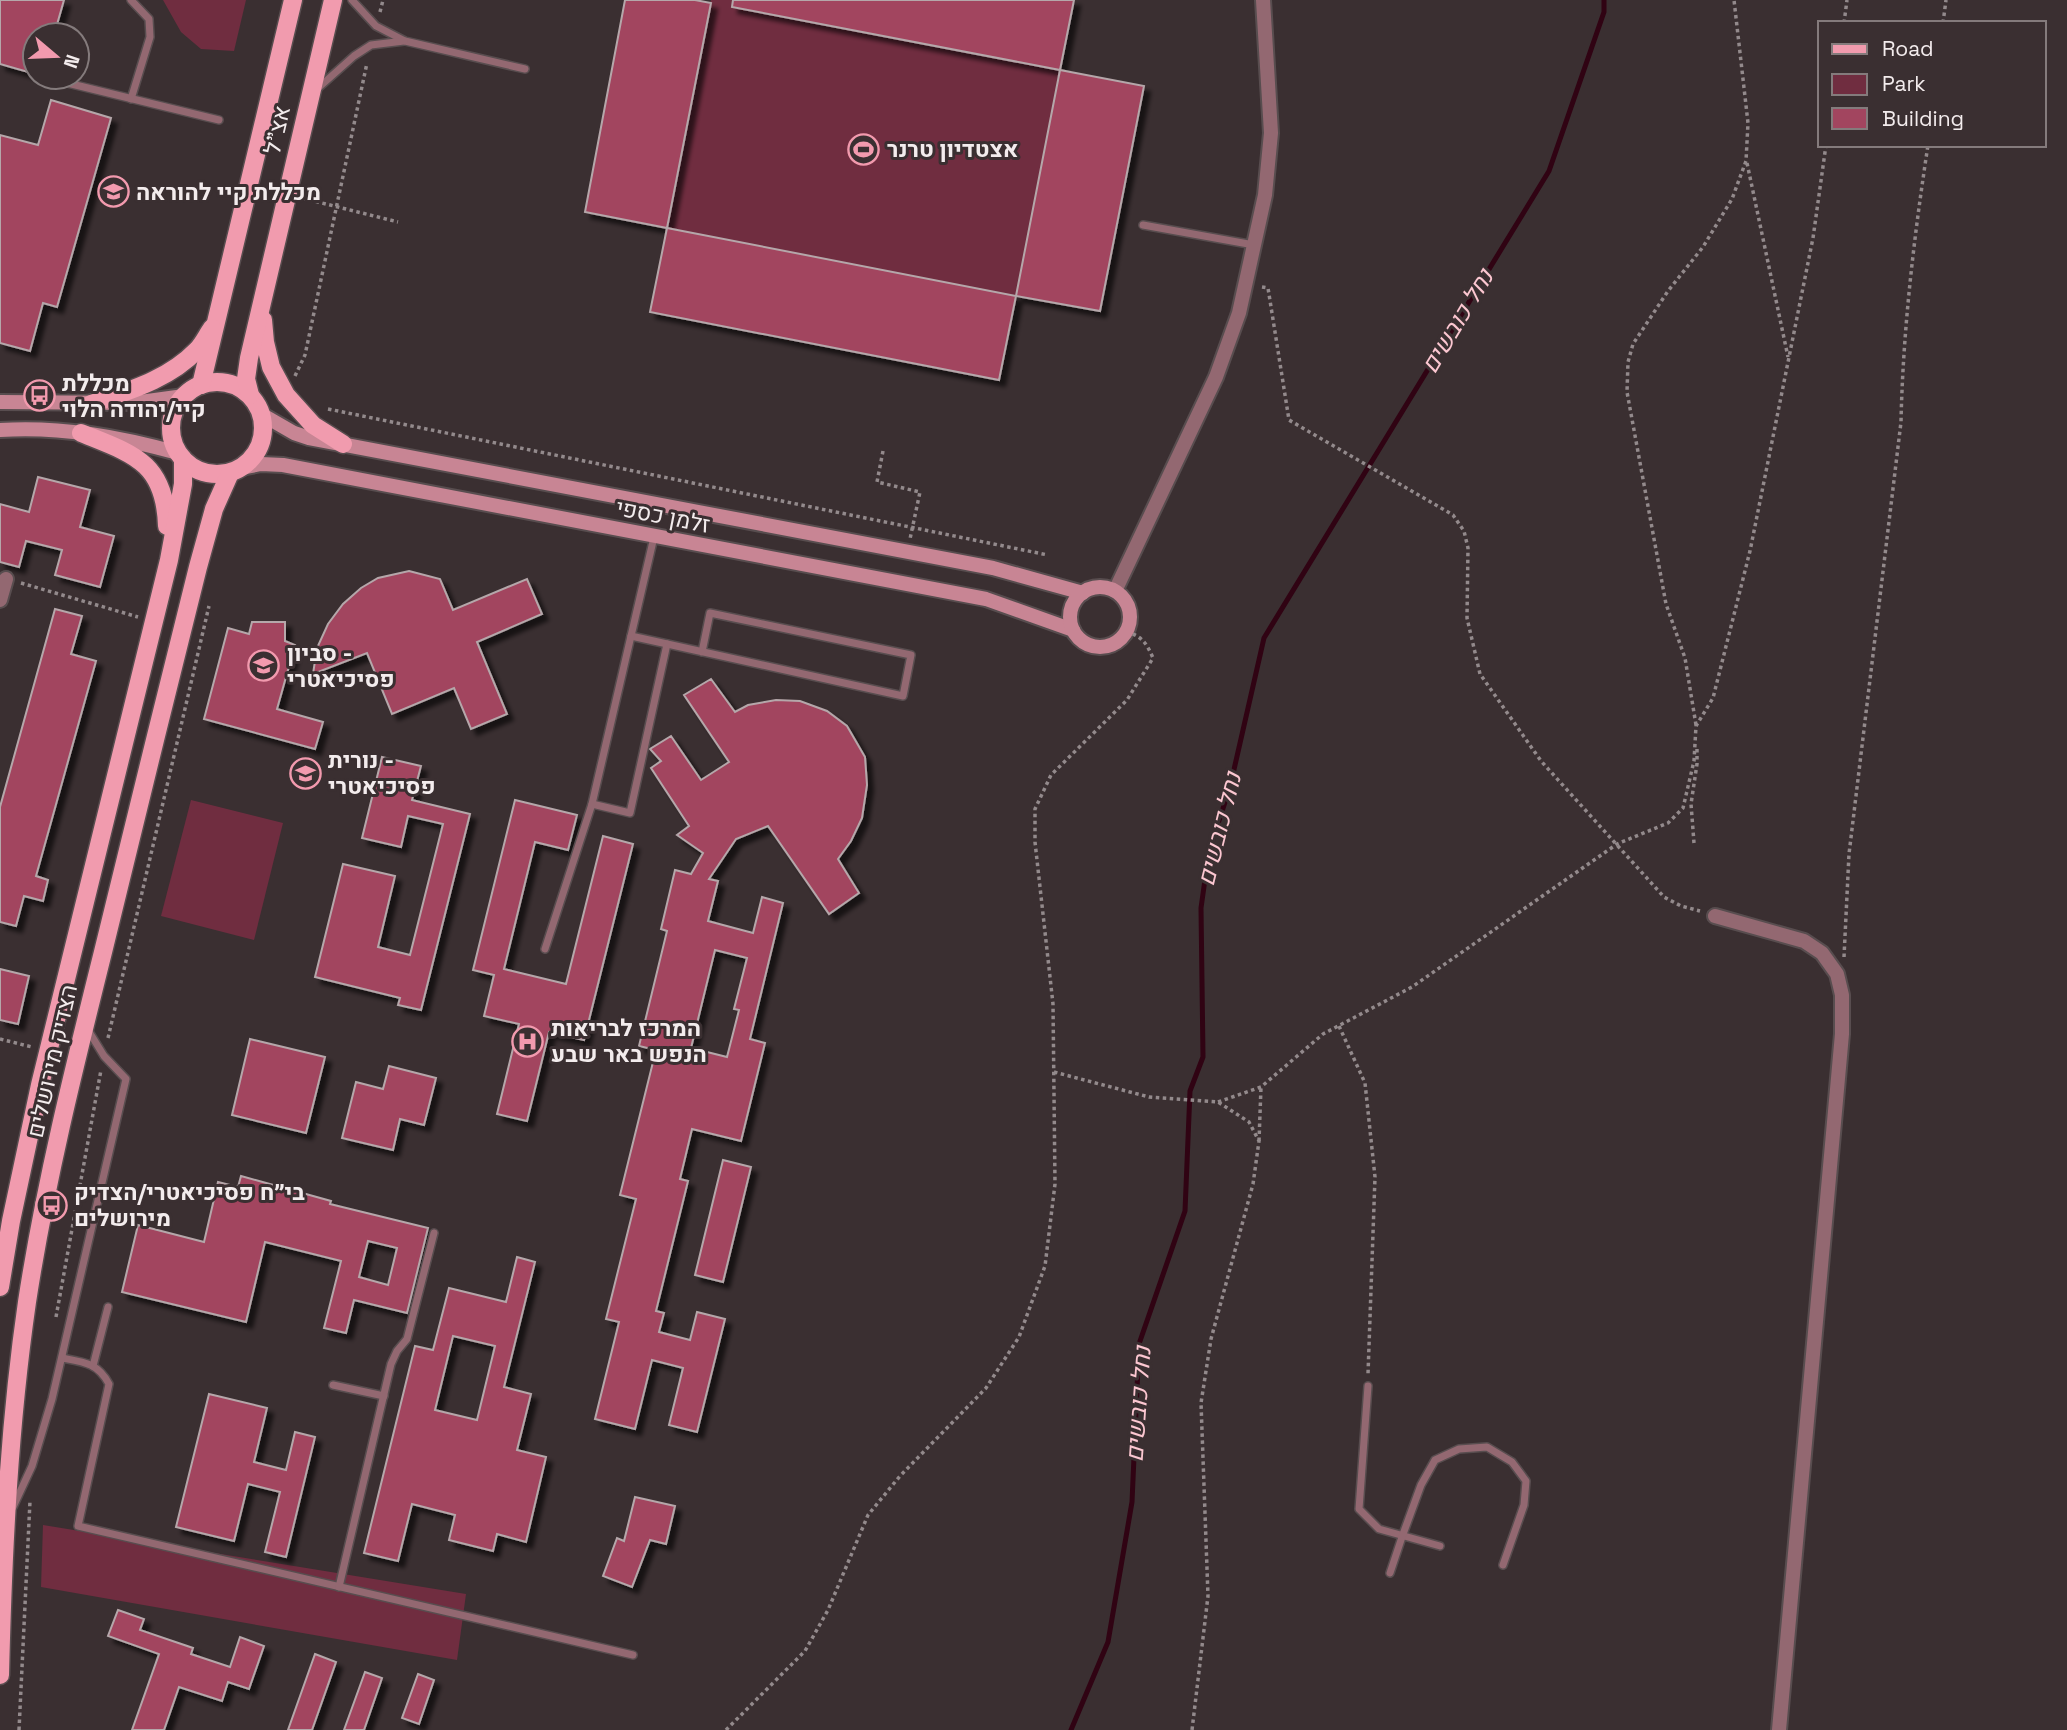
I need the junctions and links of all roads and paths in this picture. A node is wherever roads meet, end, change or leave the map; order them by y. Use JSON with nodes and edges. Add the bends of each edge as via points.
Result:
{"nodes":[{"id":1,"x":131,"y":0,"type":"edge"},
{"id":2,"x":293,"y":0,"type":"edge"},
{"id":3,"x":333,"y":0,"type":"edge"},
{"id":4,"x":352,"y":0,"type":"edge"},
{"id":5,"x":383,"y":0,"type":"edge"},
{"id":6,"x":1263,"y":0,"type":"edge"},
{"id":7,"x":1734,"y":0,"type":"edge"},
{"id":8,"x":1847,"y":0,"type":"edge"},
{"id":9,"x":1946,"y":0,"type":"edge"},
{"id":10,"x":1844,"y":21,"type":"edge"},
{"id":11,"x":1943,"y":21,"type":"edge"},
{"id":12,"x":376,"y":26,"type":"junction"},
{"id":13,"x":405,"y":41,"type":"junction"},
{"id":14,"x":371,"y":45,"type":"junction"},
{"id":15,"x":525,"y":69,"type":"dead end"},
{"id":16,"x":91,"y":89,"type":"edge"},
{"id":17,"x":311,"y":94,"type":"junction"},
{"id":18,"x":131,"y":99,"type":"junction"},
{"id":19,"x":219,"y":120,"type":"dead end"},
{"id":20,"x":1826,"y":147,"type":"edge"},
{"id":21,"x":1928,"y":147,"type":"edge"},
{"id":22,"x":1746,"y":161,"type":"junction"},
{"id":23,"x":287,"y":195,"type":"junction"},
{"id":24,"x":338,"y":207,"type":"junction"},
{"id":25,"x":398,"y":222,"type":"dead end"},
{"id":26,"x":1143,"y":225,"type":"dead end"},
{"id":27,"x":1255,"y":245,"type":"junction"},
{"id":28,"x":1246,"y":283,"type":"junction"},
{"id":29,"x":261,"y":303,"type":"junction"},
{"id":30,"x":216,"y":322,"type":"junction"},
{"id":31,"x":1788,"y":359,"type":"junction"},
{"id":32,"x":201,"y":385,"type":"junction"},
{"id":33,"x":250,"y":395,"type":"junction"},
{"id":34,"x":286,"y":395,"type":"junction"},
{"id":35,"x":184,"y":397,"type":"junction"},
{"id":36,"x":0,"y":402,"type":"edge"},
{"id":37,"x":91,"y":404,"type":"junction"},
{"id":38,"x":328,"y":409,"type":"dead end"},
{"id":39,"x":261,"y":414,"type":"junction"},
{"id":40,"x":0,"y":430,"type":"edge"},
{"id":41,"x":81,"y":433,"type":"junction"},
{"id":42,"x":342,"y":444,"type":"junction"},
{"id":43,"x":883,"y":451,"type":"dead end"},
{"id":44,"x":181,"y":456,"type":"junction"},
{"id":45,"x":235,"y":470,"type":"junction"},
{"id":46,"x":913,"y":526,"type":"junction"},
{"id":47,"x":654,"y":537,"type":"junction"},
{"id":48,"x":907,"y":552,"type":"junction"},
{"id":49,"x":1048,"y":555,"type":"dead end"},
{"id":50,"x":169,"y":560,"type":"junction"},
{"id":51,"x":6,"y":579,"type":"joint"},
{"id":52,"x":1115,"y":591,"type":"junction"},
{"id":53,"x":1083,"y":593,"type":"junction"},
{"id":54,"x":0,"y":600,"type":"edge"},
{"id":55,"x":154,"y":622,"type":"junction"},
{"id":56,"x":1073,"y":630,"type":"junction"},
{"id":57,"x":1127,"y":632,"type":"junction"},
{"id":58,"x":631,"y":636,"type":"junction"},
{"id":59,"x":667,"y":644,"type":"junction"},
{"id":60,"x":702,"y":652,"type":"junction"},
{"id":61,"x":1696,"y":726,"type":"junction"},
{"id":62,"x":592,"y":804,"type":"junction"},
{"id":63,"x":1694,"y":843,"type":"dead end"},
{"id":64,"x":1617,"y":844,"type":"junction"},
{"id":65,"x":1715,"y":916,"type":"joint"},
{"id":66,"x":545,"y":949,"type":"dead end"},
{"id":67,"x":1844,"y":957,"type":"dead end"},
{"id":68,"x":85,"y":1024,"type":"junction"},
{"id":69,"x":1339,"y":1026,"type":"junction"},
{"id":70,"x":0,"y":1039,"type":"edge"},
{"id":71,"x":48,"y":1051,"type":"junction"},
{"id":72,"x":1054,"y":1072,"type":"junction"},
{"id":73,"x":1261,"y":1087,"type":"junction"},
{"id":74,"x":1218,"y":1102,"type":"junction"},
{"id":75,"x":1259,"y":1142,"type":"junction"},
{"id":76,"x":434,"y":1233,"type":"dead end"},
{"id":77,"x":0,"y":1287,"type":"edge"},
{"id":78,"x":108,"y":1307,"type":"dead end"},
{"id":79,"x":62,"y":1358,"type":"junction"},
{"id":80,"x":93,"y":1366,"type":"junction"},
{"id":81,"x":333,"y":1385,"type":"dead end"},
{"id":82,"x":1368,"y":1386,"type":"joint"},
{"id":83,"x":384,"y":1396,"type":"junction"},
{"id":84,"x":5,"y":1523,"type":"junction"},
{"id":85,"x":1402,"y":1536,"type":"junction"},
{"id":86,"x":1440,"y":1546,"type":"dead end"},
{"id":87,"x":1503,"y":1565,"type":"dead end"},
{"id":88,"x":1390,"y":1573,"type":"dead end"},
{"id":89,"x":339,"y":1587,"type":"junction"},
{"id":90,"x":633,"y":1655,"type":"dead end"},
{"id":91,"x":0,"y":1675,"type":"edge"},
{"id":92,"x":726,"y":1730,"type":"edge"},
{"id":93,"x":1192,"y":1730,"type":"edge"},
{"id":94,"x":1779,"y":1730,"type":"edge"}],
"edges":[{"from":1,"to":18,"type":"lane","via":[[149,19],[150,37]]},
{"from":2,"to":30,"type":"main road","name":"אצ\"ל"},
{"from":3,"to":17,"type":"main road","name":"אצ\"ל"},
{"from":4,"to":12,"type":"lane"},
{"from":5,"to":12,"type":"path"},
{"from":6,"to":27,"type":"street","via":[[1271,132]]},
{"from":7,"to":22,"type":"path","via":[[1748,124]]},
{"from":8,"to":10,"type":"path"},
{"from":9,"to":11,"type":"path"},
{"from":12,"to":13,"type":"lane"},
{"from":13,"to":14,"type":"lane"},
{"from":13,"to":15,"type":"lane"},
{"from":14,"to":17,"type":"lane"},
{"from":14,"to":24,"type":"path"},
{"from":16,"to":18,"type":"lane"},
{"from":17,"to":23,"type":"main road","name":"אצ\"ל"},
{"from":18,"to":19,"type":"lane"},
{"from":20,"to":31,"type":"path"},
{"from":21,"to":67,"type":"path","via":[[1902,355],[1901,422],[1849,853]]},
{"from":22,"to":31,"type":"path"},
{"from":22,"to":61,"type":"path","via":[[1732,198],[1633,344],[1628,362],[1627,392],[1665,604],[1685,657]]},
{"from":23,"to":24,"type":"path"},
{"from":23,"to":29,"type":"main road","name":"אצ\"ל"},
{"from":24,"to":25,"type":"path"},
{"from":24,"to":34,"type":"path","via":[[304,355]]},
{"from":26,"to":27,"type":"lane"},
{"from":27,"to":28,"type":"street"},
{"from":28,"to":52,"type":"street","via":[[1216,377]]},
{"from":28,"to":64,"type":"path","via":[[1268,288],[1290,420],[1452,515],[1464,531],[1467,618],[1480,674],[1541,761]]},
{"from":29,"to":33,"type":"main road","name":"אצ\"ל","via":[[246,379]]},
{"from":29,"to":34,"type":"main road","via":[[271,367]]},
{"from":30,"to":32,"type":"main road","name":"אצ\"ל"},
{"from":30,"to":37,"type":"main road","via":[[197,350],[170,371]]},
{"from":31,"to":61,"type":"path","via":[[1750,551],[1713,698]]},
{"from":32,"to":33,"type":"main road","via":[[228,383]]},
{"from":32,"to":35,"type":"main road"},
{"from":33,"to":39,"type":"main road"},
{"from":34,"to":42,"type":"main road","via":[[313,425]]},
{"from":35,"to":37,"type":"street"},
{"from":35,"to":44,"type":"main road","via":[[171,430]]},
{"from":36,"to":37,"type":"street"},
{"from":38,"to":46,"type":"path"},
{"from":39,"to":42,"type":"street","name":"זלמן כספי","via":[[294,433]]},
{"from":39,"to":45,"type":"main road","via":[[264,426],[258,450]]},
{"from":40,"to":41,"type":"street"},
{"from":41,"to":44,"type":"street","via":[[124,439]]},
{"from":41,"to":50,"type":"main road","via":[[137,458],[160,484],[167,505]]},
{"from":42,"to":48,"type":"street","name":"זלמן כספי"},
{"from":43,"to":46,"type":"path","via":[[877,482],[920,492]]},
{"from":44,"to":45,"type":"main road","via":[[204,472]]},
{"from":44,"to":50,"type":"main road","name":"הצדיק מירושלים","via":[[183,484]]},
{"from":45,"to":47,"type":"street","name":"זלמן כספי","via":[[283,465]]},
{"from":45,"to":68,"type":"main road","name":"הצדיק מירושלים","via":[[214,509],[198,566]]},
{"from":46,"to":48,"type":"path"},
{"from":46,"to":49,"type":"path"},
{"from":47,"to":56,"type":"street","name":"זלמן כספי","via":[[986,599]]},
{"from":47,"to":58,"type":"lane"},
{"from":48,"to":53,"type":"street","name":"זלמן כספי","via":[[993,568]]},
{"from":50,"to":55,"type":"main road","name":"הצדיק מירושלים"},
{"from":51,"to":54,"type":"street"},
{"from":51,"to":55,"type":"path"},
{"from":52,"to":53,"type":"street","via":[[1099,587]]},
{"from":52,"to":57,"type":"street","via":[[1129,609]]},
{"from":53,"to":56,"type":"street","via":[[1071,609]]},
{"from":55,"to":71,"type":"main road","name":"הצדיק מירושלים"},
{"from":56,"to":57,"type":"street","via":[[1086,644],[1104,647]]},
{"from":57,"to":72,"type":"path","via":[[1148,645],[1153,658],[1127,700],[1051,775],[1035,809],[1053,1004]]},
{"from":58,"to":59,"type":"lane"},
{"from":58,"to":62,"type":"lane"},
{"from":59,"to":60,"type":"lane"},
{"from":59,"to":62,"type":"lane","via":[[630,813]]},
{"from":60,"to":60,"type":"lane","via":[[710,613],[911,655],[903,696]]},
{"from":61,"to":63,"type":"path","via":[[1691,804]]},
{"from":61,"to":64,"type":"path","via":[[1694,761],[1683,808],[1668,822]]},
{"from":62,"to":66,"type":"lane"},
{"from":64,"to":65,"type":"path","via":[[1664,897]]},
{"from":64,"to":69,"type":"path","via":[[1412,987]]},
{"from":65,"to":94,"type":"street","via":[[1804,941],[1822,953],[1837,974],[1842,995]]},
{"from":68,"to":79,"type":"lane","via":[[104,1056],[126,1079]]},
{"from":68,"to":84,"type":"main road","name":"הצדיק מירושלים","via":[[30,1287]]},
{"from":69,"to":73,"type":"path","via":[[1323,1034]]},
{"from":69,"to":82,"type":"path","via":[[1365,1083],[1375,1177]]},
{"from":70,"to":71,"type":"path"},
{"from":71,"to":77,"type":"main road","name":"הצדיק מירושלים"},
{"from":72,"to":74,"type":"path","via":[[1149,1097]]},
{"from":72,"to":92,"type":"path","via":[[1055,1184],[1045,1266],[1019,1337],[986,1388],[900,1476],[868,1516],[828,1610],[804,1651]]},
{"from":73,"to":74,"type":"path"},
{"from":73,"to":75,"type":"path"},
{"from":74,"to":75,"type":"path","via":[[1249,1122]]},
{"from":75,"to":93,"type":"path","via":[[1253,1184],[1211,1339],[1201,1403],[1208,1596]]},
{"from":76,"to":83,"type":"lane","via":[[407,1339],[391,1364]]},
{"from":78,"to":80,"type":"lane"},
{"from":79,"to":80,"type":"lane"},
{"from":79,"to":84,"type":"lane","via":[[32,1466]]},
{"from":80,"to":89,"type":"lane","via":[[109,1384],[78,1526]]},
{"from":81,"to":83,"type":"lane"},
{"from":82,"to":85,"type":"lane","via":[[1359,1509],[1379,1529]]},
{"from":83,"to":89,"type":"lane"},
{"from":84,"to":91,"type":"main road","name":"הצדיק מירושלים"},
{"from":85,"to":86,"type":"lane"},
{"from":85,"to":87,"type":"lane","via":[[1435,1460],[1459,1449],[1487,1447],[1511,1462],[1526,1481],[1524,1506]]},
{"from":85,"to":88,"type":"lane"},
{"from":89,"to":90,"type":"lane"}]}
